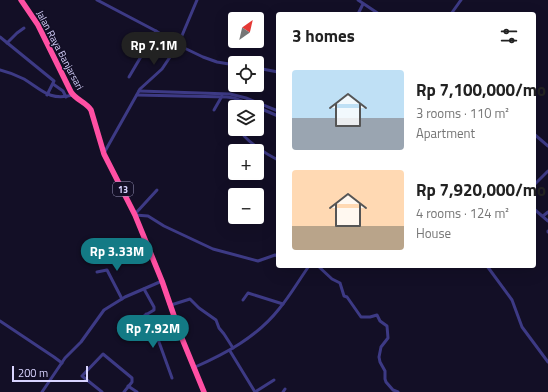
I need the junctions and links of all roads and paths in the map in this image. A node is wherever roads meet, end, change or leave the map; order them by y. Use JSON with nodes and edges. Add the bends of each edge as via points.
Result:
{"nodes":[{"id":1,"x":21,"y":0,"type":"edge"},
{"id":2,"x":97,"y":0,"type":"edge"},
{"id":3,"x":196,"y":0,"type":"edge"},
{"id":4,"x":358,"y":0,"type":"edge"},
{"id":5,"x":461,"y":0,"type":"edge"},
{"id":6,"x":363,"y":4,"type":"junction"},
{"id":7,"x":359,"y":12,"type":"edge"},
{"id":8,"x":376,"y":12,"type":"edge"},
{"id":9,"x":452,"y":12,"type":"edge"},
{"id":10,"x":24,"y":28,"type":"dead end"},
{"id":11,"x":156,"y":30,"type":"junction"},
{"id":12,"x":0,"y":37,"type":"edge"},
{"id":13,"x":7,"y":43,"type":"junction"},
{"id":14,"x":178,"y":45,"type":"junction"},
{"id":15,"x":228,"y":64,"type":"edge"},
{"id":16,"x":264,"y":69,"type":"edge"},
{"id":17,"x":0,"y":70,"type":"edge"},
{"id":18,"x":276,"y":72,"type":"edge"},
{"id":19,"x":129,"y":77,"type":"dead end"},
{"id":20,"x":53,"y":83,"type":"junction"},
{"id":21,"x":138,"y":93,"type":"junction"},
{"id":22,"x":200,"y":94,"type":"junction"},
{"id":23,"x":47,"y":95,"type":"junction"},
{"id":24,"x":227,"y":95,"type":"junction"},
{"id":25,"x":73,"y":96,"type":"junction"},
{"id":26,"x":222,"y":96,"type":"junction"},
{"id":27,"x":66,"y":97,"type":"junction"},
{"id":28,"x":245,"y":100,"type":"edge"},
{"id":29,"x":264,"y":108,"type":"edge"},
{"id":30,"x":214,"y":110,"type":"dead end"},
{"id":31,"x":276,"y":113,"type":"edge"},
{"id":32,"x":244,"y":136,"type":"edge"},
{"id":33,"x":536,"y":136,"type":"edge"},
{"id":34,"x":548,"y":146,"type":"edge"},
{"id":35,"x":104,"y":154,"type":"junction"},
{"id":36,"x":276,"y":159,"type":"edge"},
{"id":37,"x":548,"y":171,"type":"edge"},
{"id":38,"x":536,"y":183,"type":"edge"},
{"id":39,"x":158,"y":190,"type":"dead end"},
{"id":40,"x":536,"y":211,"type":"edge"},
{"id":41,"x":548,"y":212,"type":"edge"},
{"id":42,"x":135,"y":214,"type":"junction"},
{"id":43,"x":543,"y":216,"type":"junction"},
{"id":44,"x":548,"y":221,"type":"edge"},
{"id":45,"x":276,"y":255,"type":"edge"},
{"id":46,"x":308,"y":268,"type":"edge"},
{"id":47,"x":320,"y":268,"type":"edge"},
{"id":48,"x":488,"y":268,"type":"edge"},
{"id":49,"x":97,"y":272,"type":"dead end"},
{"id":50,"x":162,"y":281,"type":"junction"},
{"id":51,"x":144,"y":289,"type":"junction"},
{"id":52,"x":122,"y":299,"type":"junction"},
{"id":53,"x":243,"y":300,"type":"dead end"},
{"id":54,"x":283,"y":304,"type":"junction"},
{"id":55,"x":170,"y":306,"type":"junction"},
{"id":56,"x":147,"y":314,"type":"junction"},
{"id":57,"x":0,"y":321,"type":"edge"},
{"id":58,"x":132,"y":323,"type":"junction"},
{"id":59,"x":119,"y":331,"type":"dead end"},
{"id":60,"x":138,"y":337,"type":"dead end"},
{"id":61,"x":232,"y":349,"type":"junction"},
{"id":62,"x":548,"y":362,"type":"edge"},
{"id":63,"x":62,"y":363,"type":"junction"},
{"id":64,"x":193,"y":368,"type":"junction"},
{"id":65,"x":172,"y":378,"type":"dead end"},
{"id":66,"x":274,"y":380,"type":"dead end"},
{"id":67,"x":128,"y":386,"type":"junction"},
{"id":68,"x":42,"y":392,"type":"edge"},
{"id":69,"x":102,"y":392,"type":"edge"},
{"id":70,"x":124,"y":392,"type":"edge"},
{"id":71,"x":137,"y":392,"type":"edge"},
{"id":72,"x":204,"y":392,"type":"edge"},
{"id":73,"x":255,"y":392,"type":"edge"},
{"id":74,"x":398,"y":392,"type":"edge"}],
"edges":[{"from":1,"to":25,"type":"highway","name":"Jalan Raya Banjarsari","number":"13","via":[[38,25]]},
{"from":2,"to":11,"type":"street"},
{"from":3,"to":14,"type":"street"},
{"from":4,"to":6,"type":"street"},
{"from":5,"to":9,"type":"street"},
{"from":6,"to":7,"type":"street"},
{"from":6,"to":8,"type":"street"},
{"from":10,"to":13,"type":"street"},
{"from":11,"to":14,"type":"street"},
{"from":11,"to":19,"type":"street"},
{"from":12,"to":13,"type":"street"},
{"from":13,"to":20,"type":"street"},
{"from":14,"to":15,"type":"street","via":[[202,57]]},
{"from":14,"to":21,"type":"street","via":[[162,68]]},
{"from":16,"to":18,"type":"street"},
{"from":17,"to":23,"type":"street","via":[[19,76]]},
{"from":20,"to":23,"type":"street"},
{"from":20,"to":27,"type":"street"},
{"from":21,"to":22,"type":"street"},
{"from":21,"to":35,"type":"street"},
{"from":22,"to":24,"type":"street"},
{"from":22,"to":26,"type":"street"},
{"from":23,"to":27,"type":"street"},
{"from":24,"to":26,"type":"street"},
{"from":24,"to":28,"type":"street"},
{"from":25,"to":27,"type":"street"},
{"from":25,"to":35,"type":"highway","name":"Jalan Raya Banjarsari","number":"13","via":[[92,110]]},
{"from":26,"to":30,"type":"street"},
{"from":29,"to":31,"type":"street"},
{"from":32,"to":36,"type":"street"},
{"from":33,"to":34,"type":"street"},
{"from":35,"to":42,"type":"highway","name":"Jalan Raya Banjarsari","number":"13"},
{"from":37,"to":38,"type":"street"},
{"from":39,"to":42,"type":"street"},
{"from":40,"to":43,"type":"street"},
{"from":41,"to":43,"type":"street"},
{"from":42,"to":45,"type":"street","via":[[148,216],[213,249],[258,261]]},
{"from":42,"to":50,"type":"highway","name":"Jalan Raya Banjarsari","number":"13"},
{"from":43,"to":44,"type":"street"},
{"from":46,"to":54,"type":"street"},
{"from":47,"to":74,"type":"street","via":[[340,284],[344,296],[361,317],[377,314],[380,321],[388,326],[388,338],[381,347],[379,357],[385,370],[386,382]]},
{"from":48,"to":62,"type":"street","via":[[512,300],[522,327]]},
{"from":49,"to":52,"type":"street","via":[[107,270]]},
{"from":50,"to":51,"type":"street"},
{"from":50,"to":55,"type":"highway","name":"Jalan Raya Banjarsari","number":"13"},
{"from":51,"to":52,"type":"street"},
{"from":51,"to":56,"type":"street","via":[[154,307],[154,310]]},
{"from":52,"to":63,"type":"street","via":[[104,310]]},
{"from":53,"to":54,"type":"street","via":[[248,293]]},
{"from":54,"to":61,"type":"street","via":[[267,323]]},
{"from":55,"to":61,"type":"street","via":[[190,298],[218,321],[219,328]]},
{"from":55,"to":64,"type":"highway","name":"Jalan Raya Banjarsari","number":"13"},
{"from":56,"to":58,"type":"street"},
{"from":56,"to":65,"type":"street"},
{"from":57,"to":63,"type":"street"},
{"from":58,"to":59,"type":"street"},
{"from":58,"to":60,"type":"street"},
{"from":61,"to":64,"type":"street"},
{"from":61,"to":73,"type":"street"},
{"from":63,"to":68,"type":"street"},
{"from":64,"to":72,"type":"highway","name":"Jalan Raya Banjarsari","number":"13"},
{"from":66,"to":73,"type":"street"},
{"from":67,"to":69,"type":"street","via":[[132,378],[103,354],[82,376]]},
{"from":67,"to":70,"type":"street"},
{"from":67,"to":71,"type":"street"}]}
